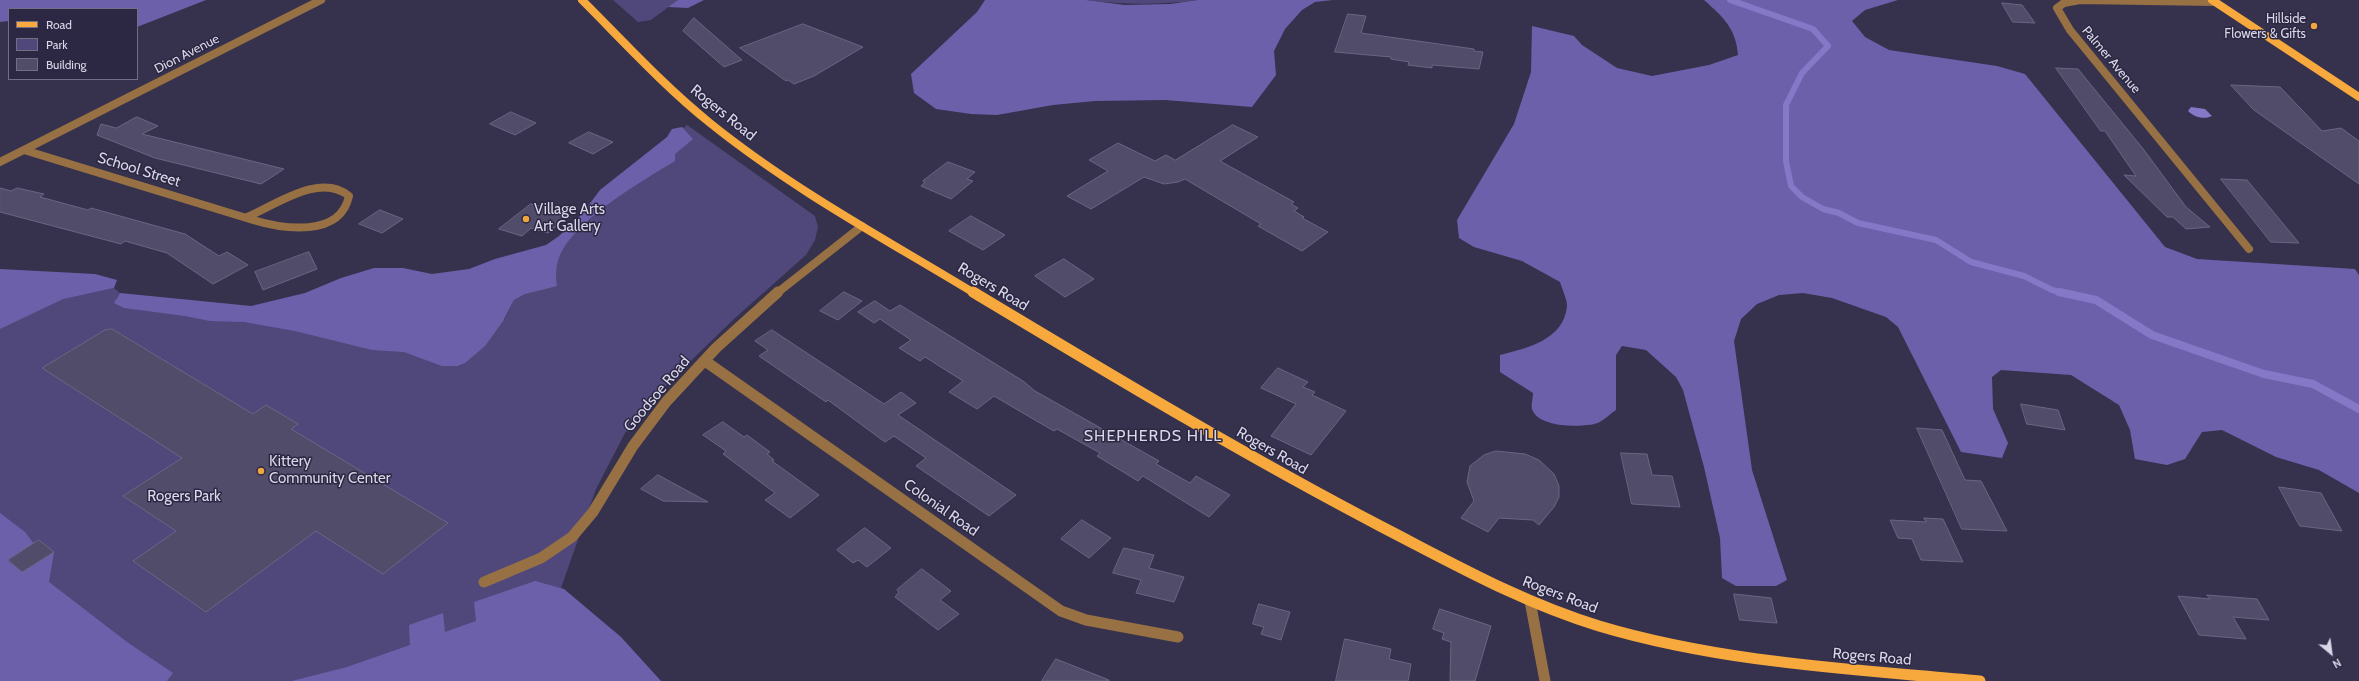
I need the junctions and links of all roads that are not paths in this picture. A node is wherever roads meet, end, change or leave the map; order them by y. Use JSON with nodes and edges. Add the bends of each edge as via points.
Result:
{"nodes":[{"id":1,"x":321,"y":0,"type":"edge"},
{"id":2,"x":582,"y":0,"type":"edge"},
{"id":3,"x":2213,"y":1,"type":"edge"},
{"id":4,"x":2359,"y":97,"type":"edge"},
{"id":5,"x":24,"y":150,"type":"junction"},
{"id":6,"x":0,"y":162,"type":"edge"},
{"id":7,"x":247,"y":217,"type":"junction"},
{"id":8,"x":862,"y":226,"type":"junction"},
{"id":9,"x":2249,"y":249,"type":"dead end"},
{"id":10,"x":705,"y":361,"type":"junction"},
{"id":11,"x":484,"y":582,"type":"dead end"},
{"id":12,"x":1530,"y":601,"type":"junction"},
{"id":13,"x":1178,"y":637,"type":"dead end"},
{"id":14,"x":1545,"y":681,"type":"edge"},
{"id":15,"x":1980,"y":681,"type":"edge"}],
"edges":[{"from":1,"to":5,"type":"street","name":"Dion Avenue"},
{"from":2,"to":8,"type":"main road","name":"Rogers Road","via":[[662,80],[710,123],[790,182]]},
{"from":3,"to":4,"type":"main road"},
{"from":3,"to":9,"type":"street","name":"Palmer Avenue","via":[[2080,0],[2064,3],[2057,8],[2070,30]]},
{"from":5,"to":6,"type":"street","name":"Dion Avenue"},
{"from":5,"to":7,"type":"street","name":"School Street"},
{"from":7,"to":7,"type":"street","name":"School Street","via":[[286,228],[305,228],[334,217],[344,209],[349,196],[346,192],[334,188],[305,191]]},
{"from":8,"to":10,"type":"street","name":"Goodsoe Road","via":[[748,318]]},
{"from":8,"to":12,"type":"main road","name":"Rogers Road","via":[[1300,484],[1475,576]]},
{"from":10,"to":11,"type":"street","name":"Goodsoe Road","via":[[645,428],[603,495],[572,536],[554,550],[527,565]]},
{"from":10,"to":13,"type":"street","name":"Colonial Road","via":[[1061,611],[1086,620]]},
{"from":12,"to":14,"type":"street"},
{"from":12,"to":15,"type":"main road","name":"Rogers Road","via":[[1627,634],[1721,655],[1780,663]]}]}
